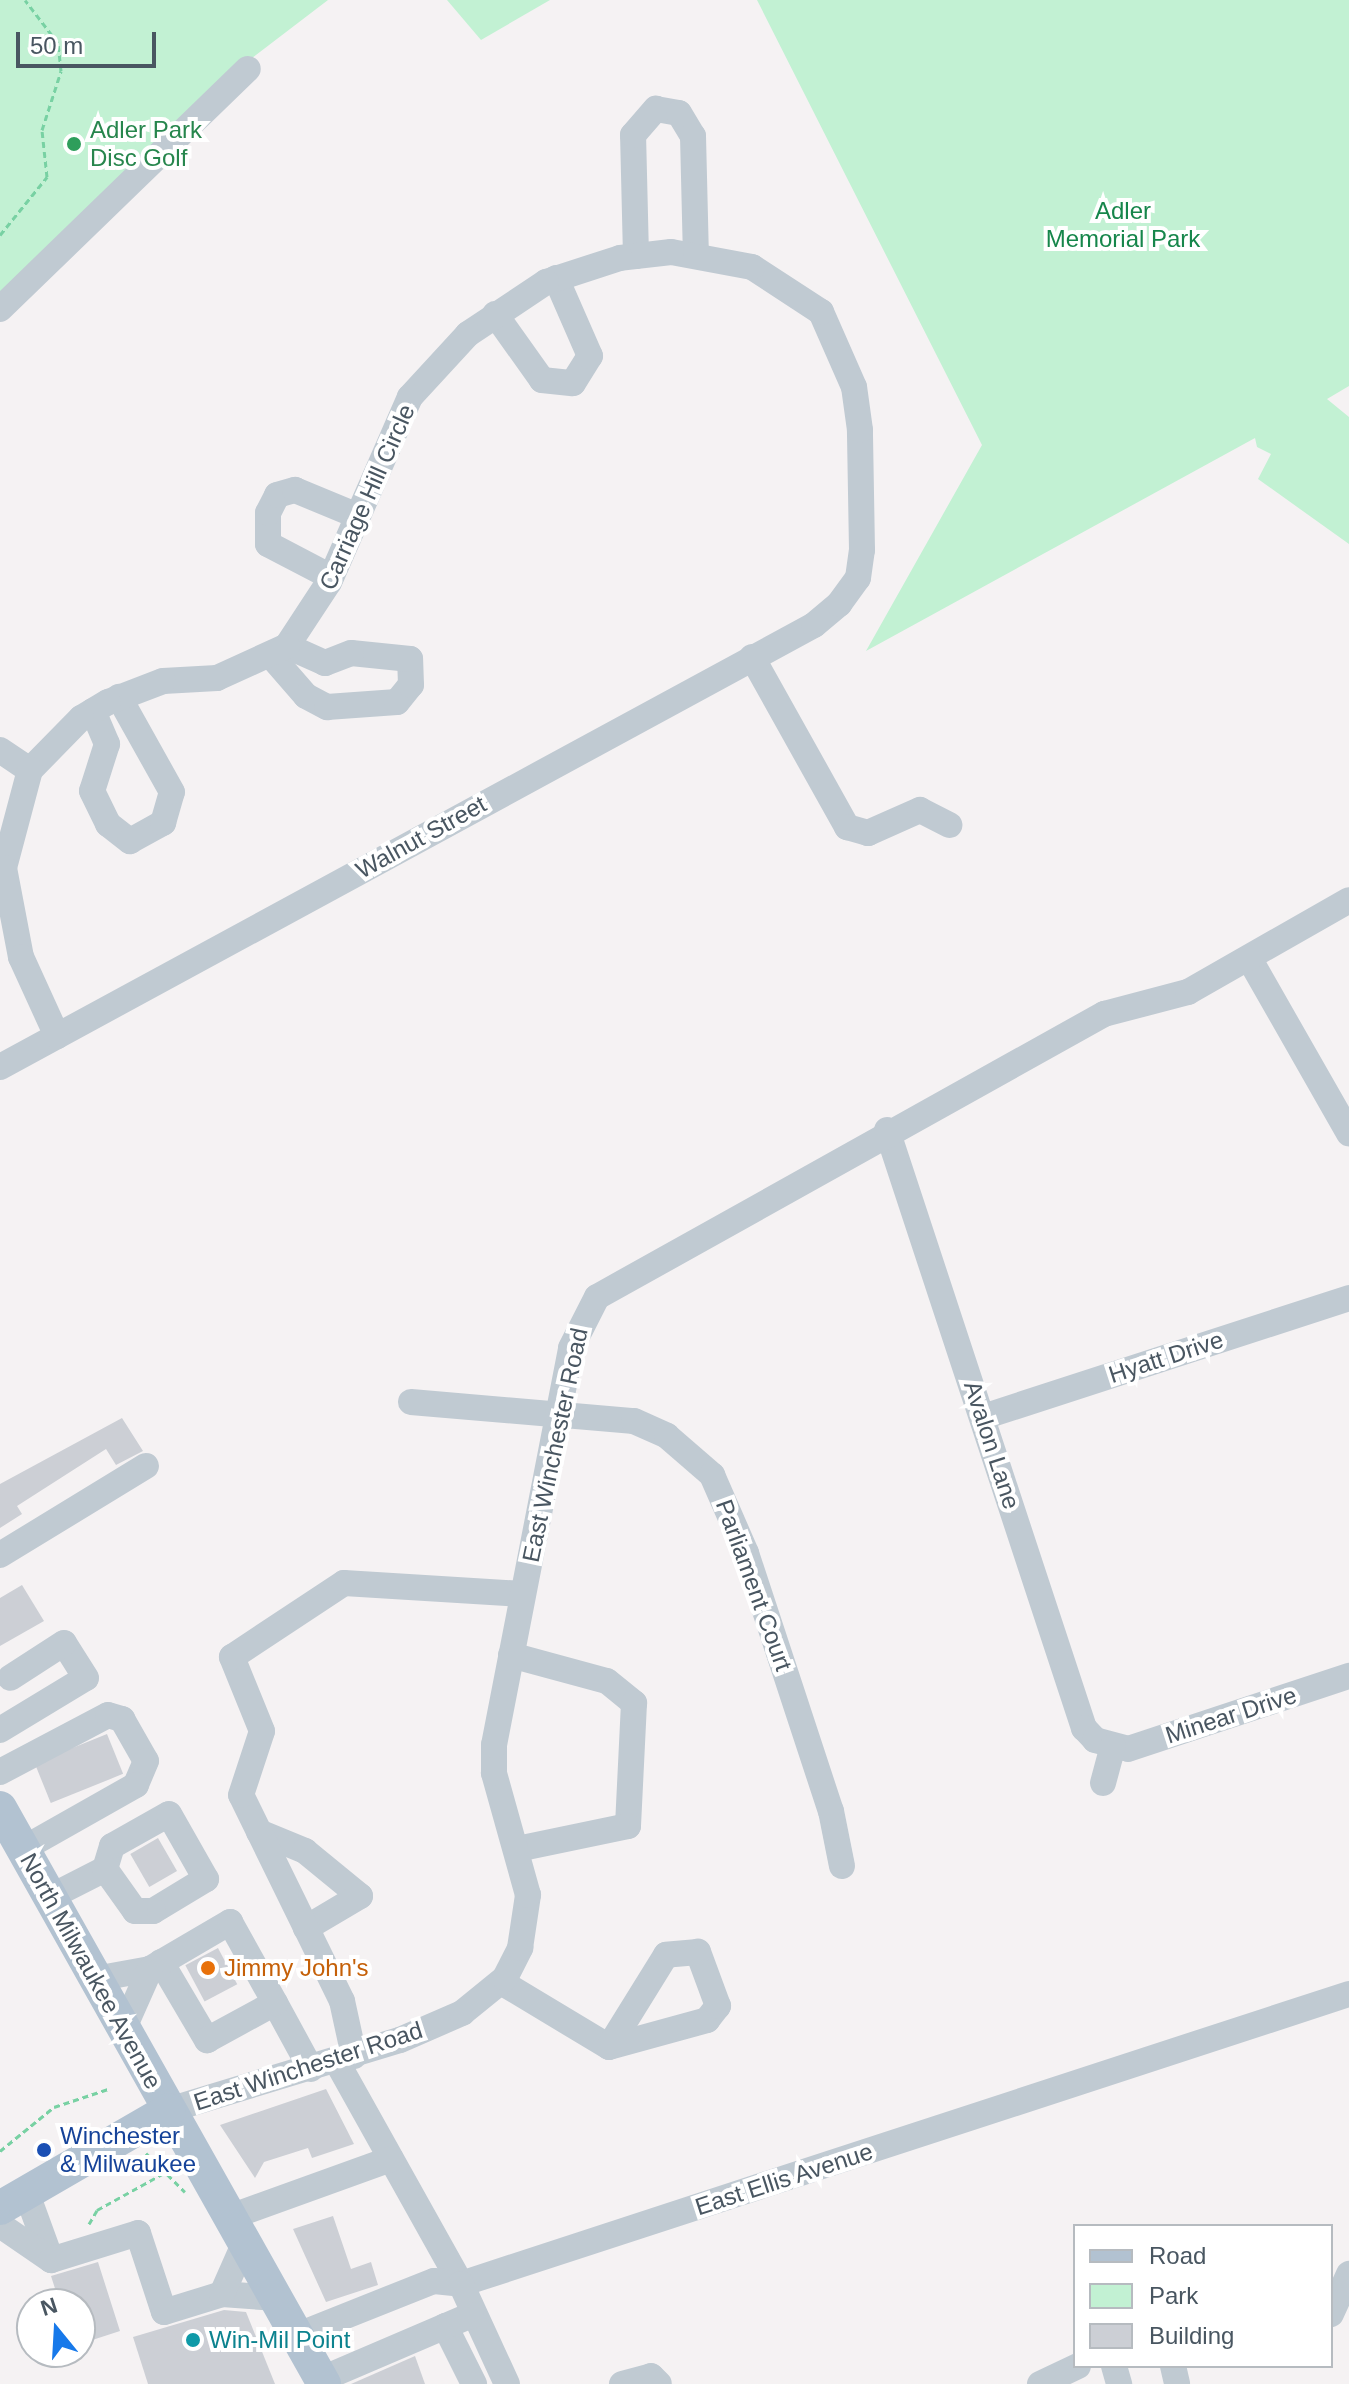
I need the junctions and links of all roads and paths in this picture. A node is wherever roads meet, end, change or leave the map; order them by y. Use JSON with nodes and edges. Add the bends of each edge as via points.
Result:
{"nodes":[{"id":1,"x":25,"y":0,"type":"edge"},
{"id":2,"x":248,"y":69,"type":"dead end"},
{"id":3,"x":0,"y":235,"type":"edge"},
{"id":4,"x":696,"y":255,"type":"junction"},
{"id":5,"x":636,"y":256,"type":"junction"},
{"id":6,"x":556,"y":278,"type":"junction"},
{"id":7,"x":0,"y":309,"type":"edge"},
{"id":8,"x":495,"y":314,"type":"junction"},
{"id":9,"x":358,"y":516,"type":"junction"},
{"id":10,"x":331,"y":577,"type":"junction"},
{"id":11,"x":839,"y":604,"type":"joint"},
{"id":12,"x":752,"y":657,"type":"junction"},
{"id":13,"x":119,"y":697,"type":"junction"},
{"id":14,"x":93,"y":711,"type":"junction"},
{"id":15,"x":0,"y":750,"type":"edge"},
{"id":16,"x":30,"y":770,"type":"junction"},
{"id":17,"x":949,"y":825,"type":"dead end"},
{"id":18,"x":1349,"y":900,"type":"edge"},
{"id":19,"x":1249,"y":958,"type":"junction"},
{"id":20,"x":57,"y":1036,"type":"junction"},
{"id":21,"x":0,"y":1067,"type":"edge"},
{"id":22,"x":887,"y":1130,"type":"junction"},
{"id":23,"x":1349,"y":1133,"type":"edge"},
{"id":24,"x":1349,"y":1298,"type":"edge"},
{"id":25,"x":411,"y":1402,"type":"dead end"},
{"id":26,"x":558,"y":1414,"type":"junction"},
{"id":27,"x":983,"y":1417,"type":"junction"},
{"id":28,"x":146,"y":1466,"type":"dead end"},
{"id":29,"x":0,"y":1555,"type":"edge"},
{"id":30,"x":523,"y":1594,"type":"junction"},
{"id":31,"x":511,"y":1655,"type":"junction"},
{"id":32,"x":1349,"y":1676,"type":"edge"},
{"id":33,"x":10,"y":1678,"type":"dead end"},
{"id":34,"x":0,"y":1730,"type":"edge"},
{"id":35,"x":1113,"y":1746,"type":"junction"},
{"id":36,"x":0,"y":1772,"type":"edge"},
{"id":37,"x":1103,"y":1783,"type":"dead end"},
{"id":38,"x":0,"y":1808,"type":"edge"},
{"id":39,"x":259,"y":1832,"type":"junction"},
{"id":40,"x":23,"y":1849,"type":"junction"},
{"id":41,"x":517,"y":1849,"type":"junction"},
{"id":42,"x":842,"y":1866,"type":"dead end"},
{"id":43,"x":105,"y":1869,"type":"junction"},
{"id":44,"x":50,"y":1897,"type":"junction"},
{"id":45,"x":306,"y":1928,"type":"junction"},
{"id":46,"x":160,"y":1963,"type":"junction"},
{"id":47,"x":95,"y":1979,"type":"junction"},
{"id":48,"x":501,"y":1982,"type":"junction"},
{"id":49,"x":269,"y":1992,"type":"junction"},
{"id":50,"x":1349,"y":1994,"type":"edge"},
{"id":51,"x":123,"y":2030,"type":"junction"},
{"id":52,"x":609,"y":2047,"type":"dead end"},
{"id":53,"x":345,"y":2059,"type":"junction"},
{"id":54,"x":311,"y":2069,"type":"junction"},
{"id":55,"x":108,"y":2089,"type":"dead end"},
{"id":56,"x":169,"y":2110,"type":"junction"},
{"id":57,"x":0,"y":2151,"type":"edge"},
{"id":58,"x":391,"y":2159,"type":"junction"},
{"id":59,"x":174,"y":2167,"type":"dead end"},
{"id":60,"x":13,"y":2201,"type":"edge"},
{"id":61,"x":0,"y":2225,"type":"edge"},
{"id":62,"x":81,"y":2229,"type":"dead end"},
{"id":63,"x":237,"y":2229,"type":"junction"},
{"id":64,"x":51,"y":2260,"type":"junction"},
{"id":65,"x":1349,"y":2274,"type":"edge"},
{"id":66,"x":461,"y":2284,"type":"junction"},
{"id":67,"x":222,"y":2294,"type":"junction"},
{"id":68,"x":277,"y":2298,"type":"junction"},
{"id":69,"x":1333,"y":2310,"type":"edge"},
{"id":70,"x":471,"y":2315,"type":"junction"},
{"id":71,"x":445,"y":2326,"type":"junction"},
{"id":72,"x":298,"y":2335,"type":"junction"},
{"id":73,"x":1074,"y":2368,"type":"edge"},
{"id":74,"x":323,"y":2381,"type":"edge"},
{"id":75,"x":474,"y":2384,"type":"edge"},
{"id":76,"x":507,"y":2384,"type":"edge"},
{"id":77,"x":622,"y":2384,"type":"edge"},
{"id":78,"x":659,"y":2384,"type":"edge"},
{"id":79,"x":1040,"y":2384,"type":"edge"}],
"edges":[{"from":1,"to":3,"type":"path","via":[[58,43],[61,71],[42,130],[47,177]]},
{"from":2,"to":7,"type":"street"},
{"from":4,"to":5,"type":"street","name":"Carriage Hill Circle"},
{"from":4,"to":5,"type":"street","via":[[693,136],[688,122],[669,109],[645,114],[633,135]]},
{"from":4,"to":11,"type":"street","name":"Carriage Hill Circle","via":[[752,267],[790,289],[821,312],[840,347],[860,430],[862,550],[858,578]]},
{"from":5,"to":6,"type":"street","name":"Carriage Hill Circle"},
{"from":6,"to":8,"type":"street","name":"Carriage Hill Circle"},
{"from":6,"to":8,"type":"street","via":[[590,356],[573,383],[542,380]]},
{"from":8,"to":9,"type":"street","name":"Carriage Hill Circle","via":[[410,397]]},
{"from":9,"to":10,"type":"street","name":"Carriage Hill Circle"},
{"from":9,"to":10,"type":"street","via":[[295,490],[277,495],[268,513],[268,544]]},
{"from":10,"to":13,"type":"street","name":"Carriage Hill Circle","via":[[280,652],[217,678],[163,681]]},
{"from":11,"to":12,"type":"street","name":"Walnut Street"},
{"from":12,"to":17,"type":"street","via":[[847,827],[868,833],[920,810]]},
{"from":12,"to":20,"type":"street","name":"Walnut Street"},
{"from":13,"to":14,"type":"street","name":"Carriage Hill Circle"},
{"from":13,"to":14,"type":"street","via":[[172,792],[163,823],[130,841],[108,824],[92,791],[107,744]]},
{"from":14,"to":16,"type":"street","name":"Carriage Hill Circle"},
{"from":15,"to":16,"type":"street"},
{"from":16,"to":20,"type":"street","via":[[4,868],[21,957]]},
{"from":18,"to":19,"type":"street","name":"East Winchester Road"},
{"from":19,"to":22,"type":"street","name":"East Winchester Road","via":[[1188,992],[1104,1014]]},
{"from":19,"to":23,"type":"street"},
{"from":20,"to":21,"type":"street","name":"Walnut Street"},
{"from":22,"to":26,"type":"street","name":"East Winchester Road","via":[[597,1297],[571,1348]]},
{"from":22,"to":27,"type":"street","name":"Avalon Lane"},
{"from":24,"to":27,"type":"street","name":"Hyatt Drive"},
{"from":25,"to":26,"type":"street","name":"Parliament Court"},
{"from":26,"to":30,"type":"street","name":"East Winchester Road"},
{"from":26,"to":42,"type":"street","name":"Parliament Court","via":[[634,1421],[667,1436],[712,1475],[746,1553],[831,1811]]},
{"from":27,"to":35,"type":"street","name":"Avalon Lane","via":[[1084,1728]]},
{"from":28,"to":29,"type":"street"},
{"from":30,"to":31,"type":"street","name":"East Winchester Road"},
{"from":30,"to":39,"type":"street","via":[[344,1583],[232,1657],[262,1731],[241,1795]]},
{"from":31,"to":41,"type":"street","name":"East Winchester Road","via":[[494,1773]]},
{"from":31,"to":41,"type":"street","via":[[607,1681],[634,1703],[628,1826]]},
{"from":32,"to":35,"type":"street","name":"Minear Drive","via":[[1128,1749]]},
{"from":33,"to":34,"type":"street","via":[[64,1643],[86,1678]]},
{"from":35,"to":37,"type":"street"},
{"from":36,"to":40,"type":"street","via":[[94,1718],[122,1719],[146,1761],[136,1785]]},
{"from":38,"to":40,"type":"main road","name":"North Milwaukee Avenue"},
{"from":39,"to":45,"type":"street"},
{"from":39,"to":45,"type":"street","via":[[305,1851],[360,1896]]},
{"from":40,"to":44,"type":"main road","name":"North Milwaukee Avenue"},
{"from":41,"to":48,"type":"street","name":"East Winchester Road","via":[[526,1922]]},
{"from":43,"to":43,"type":"street","via":[[112,1846],[160,1815],[177,1818],[204,1868],[201,1886],[153,1911],[135,1911]]},
{"from":43,"to":44,"type":"street"},
{"from":44,"to":47,"type":"main road","name":"North Milwaukee Avenue"},
{"from":45,"to":53,"type":"street","via":[[342,2001]]},
{"from":46,"to":47,"type":"street"},
{"from":46,"to":49,"type":"street","via":[[177,1961],[229,1935],[255,1983]]},
{"from":46,"to":49,"type":"street","via":[[230,1922]]},
{"from":46,"to":49,"type":"street","via":[[207,2040]]},
{"from":46,"to":51,"type":"street"},
{"from":47,"to":51,"type":"main road","name":"North Milwaukee Avenue"},
{"from":48,"to":52,"type":"street"},
{"from":48,"to":53,"type":"street","name":"East Winchester Road","via":[[462,2013]]},
{"from":49,"to":54,"type":"street"},
{"from":50,"to":66,"type":"street","name":"East Ellis Avenue"},
{"from":51,"to":56,"type":"main road","name":"North Milwaukee Avenue"},
{"from":53,"to":54,"type":"street","name":"East Winchester Road"},
{"from":53,"to":58,"type":"street"},
{"from":54,"to":56,"type":"street","name":"East Winchester Road"},
{"from":55,"to":57,"type":"path","via":[[54,2107]]},
{"from":56,"to":60,"type":"main road"},
{"from":56,"to":63,"type":"main road","name":"North Milwaukee Avenue"},
{"from":58,"to":63,"type":"street"},
{"from":58,"to":66,"type":"street"},
{"from":59,"to":62,"type":"path","via":[[97,2210]]},
{"from":60,"to":64,"type":"street"},
{"from":61,"to":64,"type":"street"},
{"from":63,"to":67,"type":"street"},
{"from":63,"to":68,"type":"main road","name":"North Milwaukee Avenue"},
{"from":64,"to":67,"type":"street","via":[[138,2233],[164,2312]]},
{"from":65,"to":69,"type":"street"},
{"from":66,"to":70,"type":"street"},
{"from":66,"to":72,"type":"street","name":"East Ellis Avenue","via":[[434,2281]]},
{"from":67,"to":68,"type":"street"},
{"from":68,"to":72,"type":"main road","name":"North Milwaukee Avenue"},
{"from":70,"to":71,"type":"street"},
{"from":70,"to":76,"type":"street"},
{"from":71,"to":74,"type":"street"},
{"from":71,"to":75,"type":"street"},
{"from":72,"to":74,"type":"main road","name":"North Milwaukee Avenue"},
{"from":73,"to":79,"type":"street"},
{"from":77,"to":78,"type":"street","via":[[651,2376]]}]}
